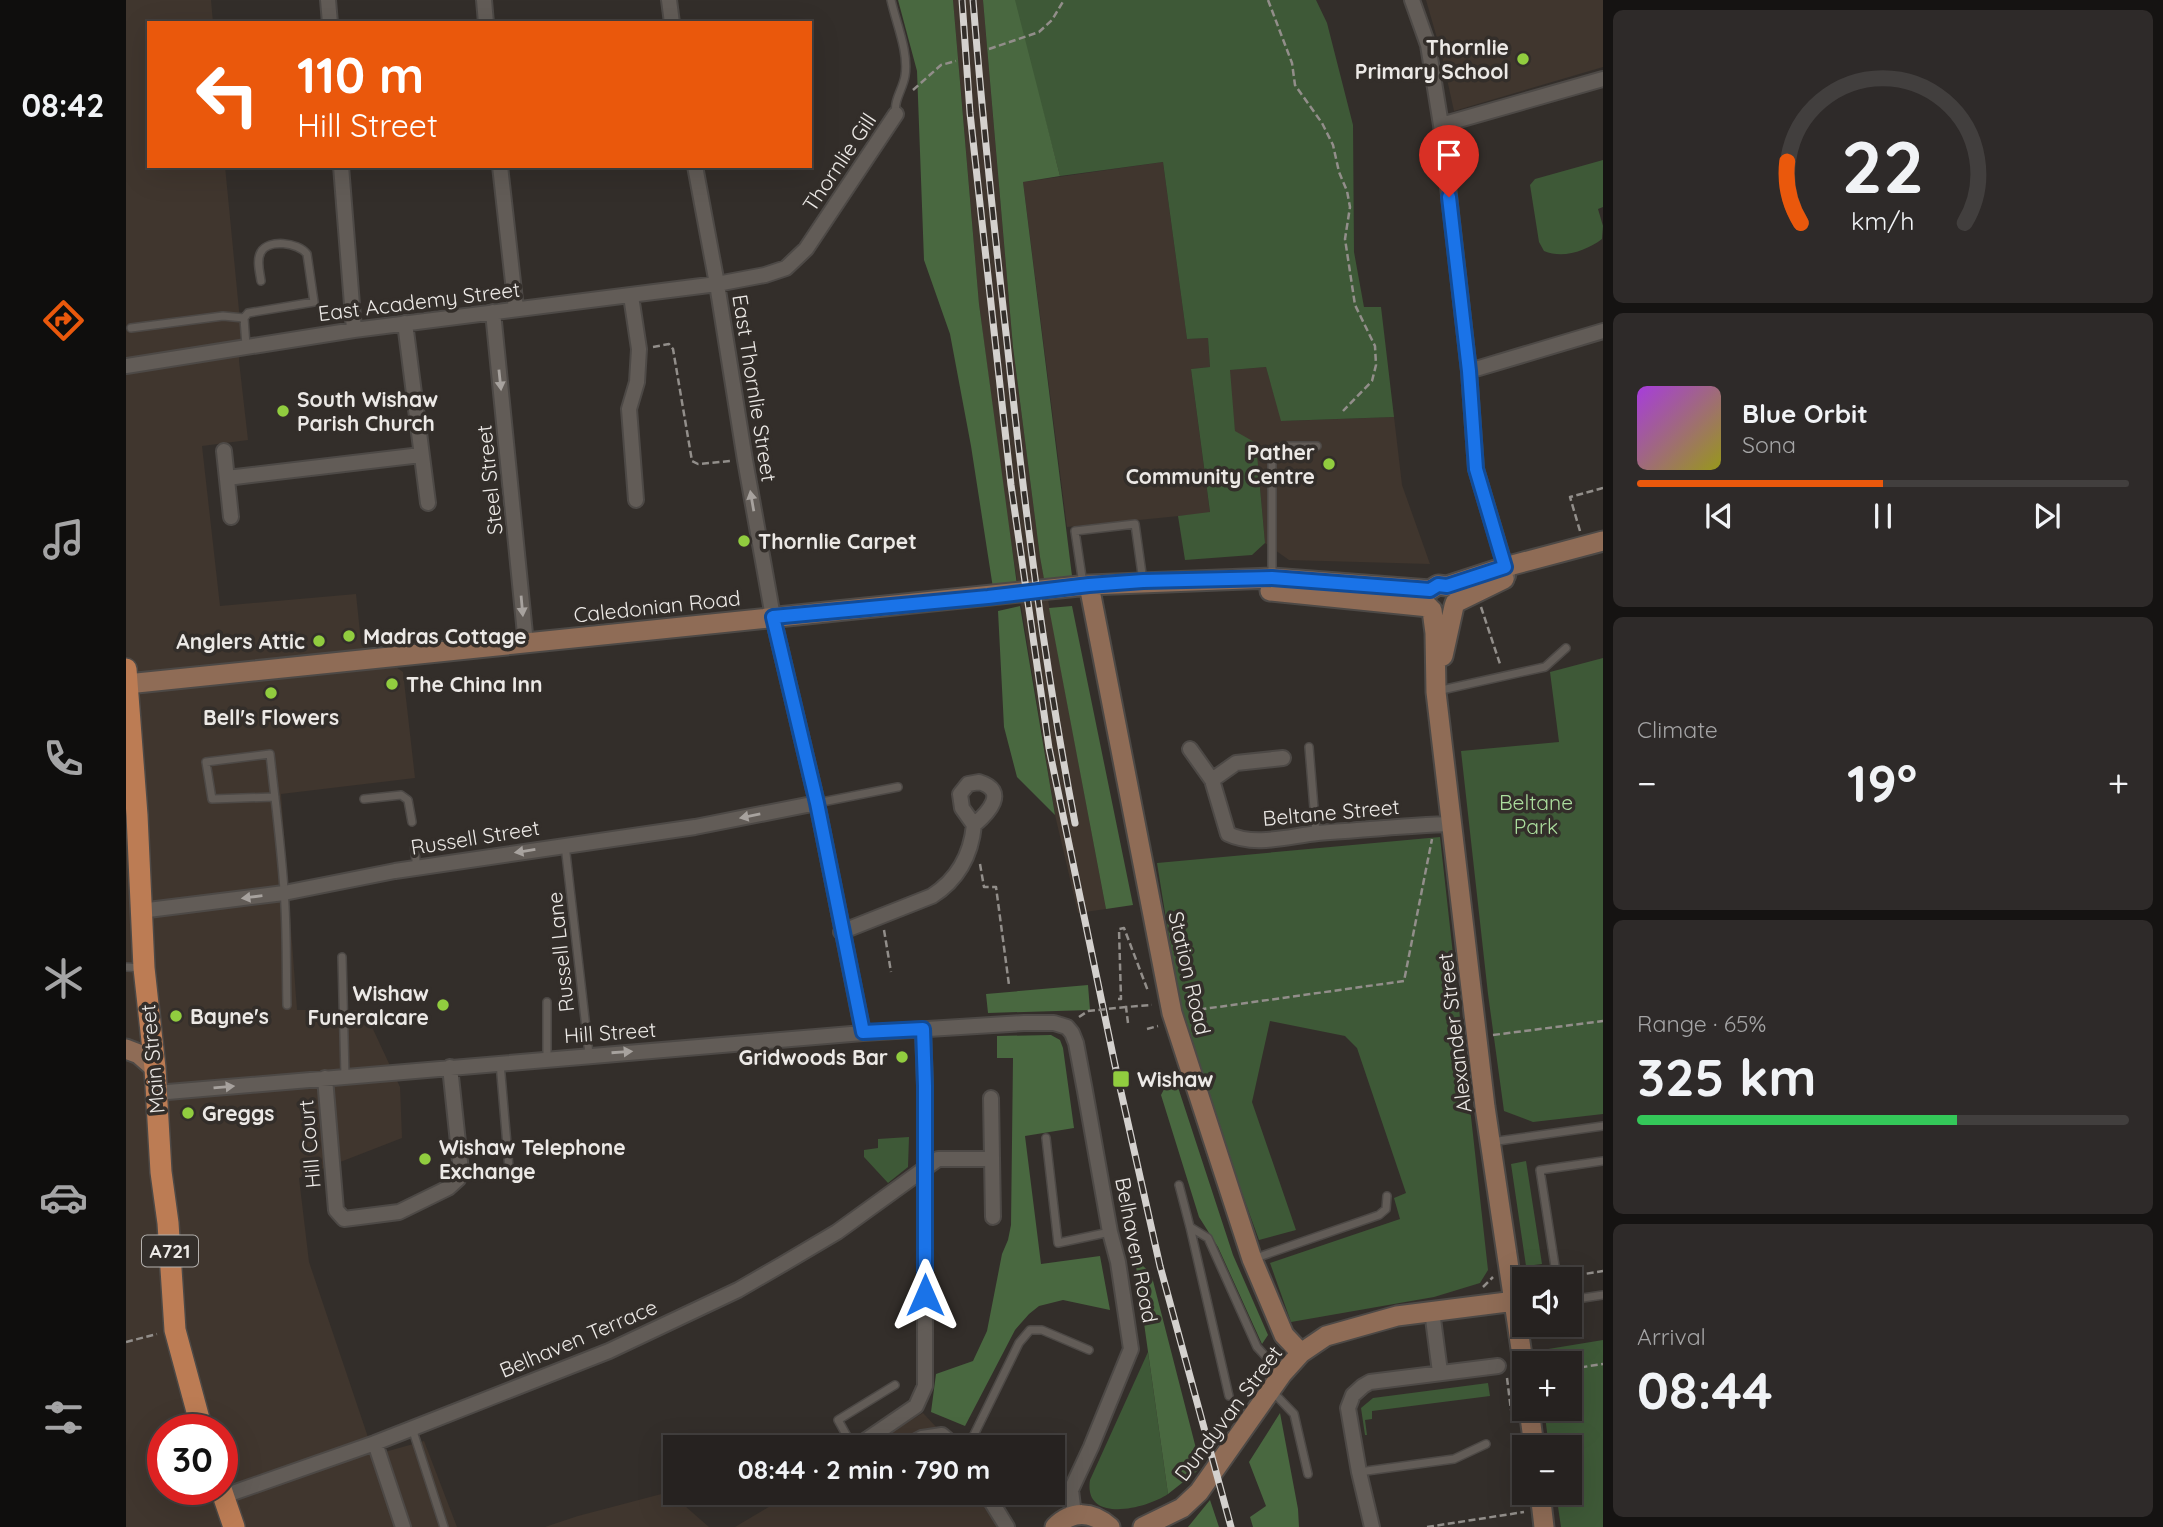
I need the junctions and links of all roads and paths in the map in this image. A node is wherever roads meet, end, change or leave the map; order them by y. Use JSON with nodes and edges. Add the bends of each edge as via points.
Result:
{"nodes":[{"id":1,"x":328,"y":0,"type":"edge"},
{"id":2,"x":484,"y":0,"type":"edge"},
{"id":3,"x":669,"y":0,"type":"edge"},
{"id":4,"x":891,"y":0,"type":"edge"},
{"id":5,"x":1064,"y":0,"type":"edge"},
{"id":6,"x":1268,"y":0,"type":"edge"},
{"id":7,"x":1412,"y":0,"type":"edge"},
{"id":8,"x":330,"y":21,"type":"edge"},
{"id":9,"x":486,"y":21,"type":"edge"},
{"id":10,"x":672,"y":21,"type":"edge"},
{"id":11,"x":989,"y":49,"type":"dead end"},
{"id":12,"x":956,"y":61,"type":"dead end"},
{"id":13,"x":1603,"y":79,"type":"edge"},
{"id":14,"x":896,"y":114,"type":"junction"},
{"id":15,"x":1441,"y":125,"type":"junction"},
{"id":16,"x":341,"y":168,"type":"edge"},
{"id":17,"x":500,"y":168,"type":"edge"},
{"id":18,"x":695,"y":168,"type":"edge"},
{"id":19,"x":261,"y":281,"type":"dead end"},
{"id":20,"x":718,"y":284,"type":"junction"},
{"id":21,"x":631,"y":296,"type":"junction"},
{"id":22,"x":516,"y":309,"type":"junction"},
{"id":23,"x":493,"y":312,"type":"junction"},
{"id":24,"x":244,"y":318,"type":"junction"},
{"id":25,"x":405,"y":323,"type":"junction"},
{"id":26,"x":131,"y":328,"type":"dead end"},
{"id":27,"x":354,"y":330,"type":"junction"},
{"id":28,"x":1603,"y":331,"type":"edge"},
{"id":29,"x":246,"y":346,"type":"junction"},
{"id":30,"x":639,"y":349,"type":"junction"},
{"id":31,"x":126,"y":366,"type":"edge"},
{"id":32,"x":1469,"y":371,"type":"junction"},
{"id":33,"x":1343,"y":411,"type":"dead end"},
{"id":34,"x":1317,"y":446,"type":"dead end"},
{"id":35,"x":224,"y":450,"type":"dead end"},
{"id":36,"x":421,"y":455,"type":"junction"},
{"id":37,"x":745,"y":460,"type":"junction"},
{"id":38,"x":227,"y":478,"type":"junction"},
{"id":39,"x":1603,"y":488,"type":"edge"},
{"id":40,"x":636,"y":500,"type":"dead end"},
{"id":41,"x":428,"y":503,"type":"dead end"},
{"id":42,"x":231,"y":517,"type":"dead end"},
{"id":43,"x":1597,"y":545,"type":"edge"},
{"id":44,"x":1507,"y":572,"type":"junction"},
{"id":45,"x":1272,"y":578,"type":"junction"},
{"id":46,"x":1143,"y":581,"type":"junction"},
{"id":47,"x":1192,"y":581,"type":"junction"},
{"id":48,"x":1086,"y":585,"type":"junction"},
{"id":49,"x":1476,"y":591,"type":"junction"},
{"id":50,"x":1441,"y":600,"type":"junction"},
{"id":51,"x":773,"y":617,"type":"junction"},
{"id":52,"x":526,"y":644,"type":"junction"},
{"id":53,"x":1566,"y":648,"type":"dead end"},
{"id":54,"x":1504,"y":677,"type":"junction"},
{"id":55,"x":126,"y":679,"type":"edge"},
{"id":56,"x":1436,"y":692,"type":"junction"},
{"id":57,"x":1309,"y":747,"type":"dead end"},
{"id":58,"x":1190,"y":749,"type":"dead end"},
{"id":59,"x":1283,"y":758,"type":"dead end"},
{"id":60,"x":1212,"y":780,"type":"junction"},
{"id":61,"x":898,"y":787,"type":"dead end"},
{"id":62,"x":275,"y":797,"type":"junction"},
{"id":63,"x":364,"y":799,"type":"dead end"},
{"id":64,"x":817,"y":803,"type":"junction"},
{"id":65,"x":412,"y":822,"type":"dead end"},
{"id":66,"x":1444,"y":824,"type":"junction"},
{"id":67,"x":974,"y":825,"type":"dead end"},
{"id":68,"x":1316,"y":834,"type":"junction"},
{"id":69,"x":414,"y":845,"type":"dead end"},
{"id":70,"x":565,"y":845,"type":"junction"},
{"id":71,"x":966,"y":857,"type":"junction"},
{"id":72,"x":417,"y":867,"type":"junction"},
{"id":73,"x":284,"y":893,"type":"junction"},
{"id":74,"x":140,"y":911,"type":"junction"},
{"id":75,"x":882,"y":917,"type":"junction"},
{"id":76,"x":841,"y":932,"type":"junction"},
{"id":77,"x":342,"y":957,"type":"dead end"},
{"id":78,"x":135,"y":968,"type":"edge"},
{"id":79,"x":891,"y":972,"type":"dead end"},
{"id":80,"x":1009,"y":985,"type":"dead end"},
{"id":81,"x":1150,"y":996,"type":"dead end"},
{"id":82,"x":1118,"y":999,"type":"dead end"},
{"id":83,"x":547,"y":1002,"type":"dead end"},
{"id":84,"x":287,"y":1005,"type":"dead end"},
{"id":85,"x":1153,"y":1005,"type":"dead end"},
{"id":86,"x":1126,"y":1007,"type":"junction"},
{"id":87,"x":1088,"y":1012,"type":"dead end"},
{"id":88,"x":1165,"y":1020,"type":"junction"},
{"id":89,"x":1603,"y":1021,"type":"edge"},
{"id":90,"x":1128,"y":1023,"type":"dead end"},
{"id":91,"x":1067,"y":1027,"type":"joint"},
{"id":92,"x":923,"y":1029,"type":"junction"},
{"id":93,"x":1147,"y":1029,"type":"dead end"},
{"id":94,"x":863,"y":1032,"type":"junction"},
{"id":95,"x":1493,"y":1035,"type":"dead end"},
{"id":96,"x":126,"y":1049,"type":"edge"},
{"id":97,"x":589,"y":1054,"type":"junction"},
{"id":98,"x":547,"y":1058,"type":"junction"},
{"id":99,"x":500,"y":1062,"type":"junction"},
{"id":100,"x":450,"y":1067,"type":"junction"},
{"id":101,"x":155,"y":1068,"type":"junction"},
{"id":102,"x":345,"y":1076,"type":"junction"},
{"id":103,"x":325,"y":1078,"type":"junction"},
{"id":104,"x":156,"y":1093,"type":"junction"},
{"id":105,"x":991,"y":1098,"type":"dead end"},
{"id":106,"x":1603,"y":1126,"type":"edge"},
{"id":107,"x":1046,"y":1138,"type":"dead end"},
{"id":108,"x":1490,"y":1142,"type":"junction"},
{"id":109,"x":992,"y":1158,"type":"junction"},
{"id":110,"x":1603,"y":1161,"type":"edge"},
{"id":111,"x":509,"y":1168,"type":"dead end"},
{"id":112,"x":925,"y":1169,"type":"junction"},
{"id":113,"x":1179,"y":1185,"type":"dead end"},
{"id":114,"x":1387,"y":1196,"type":"dead end"},
{"id":115,"x":993,"y":1217,"type":"dead end"},
{"id":116,"x":1190,"y":1227,"type":"junction"},
{"id":117,"x":1110,"y":1232,"type":"junction"},
{"id":118,"x":1252,"y":1259,"type":"junction"},
{"id":119,"x":1555,"y":1267,"type":"edge"},
{"id":120,"x":1603,"y":1271,"type":"edge"},
{"id":121,"x":1582,"y":1274,"type":"edge"},
{"id":122,"x":1493,"y":1277,"type":"dead end"},
{"id":123,"x":1512,"y":1282,"type":"edge"},
{"id":124,"x":1480,"y":1289,"type":"dead end"},
{"id":125,"x":1603,"y":1295,"type":"edge"},
{"id":126,"x":1582,"y":1298,"type":"edge"},
{"id":127,"x":1512,"y":1301,"type":"edge"},
{"id":128,"x":1432,"y":1311,"type":"junction"},
{"id":129,"x":175,"y":1330,"type":"junction"},
{"id":130,"x":126,"y":1342,"type":"edge"},
{"id":131,"x":1089,"y":1350,"type":"dead end"},
{"id":132,"x":1301,"y":1353,"type":"junction"},
{"id":133,"x":1603,"y":1364,"type":"edge"},
{"id":134,"x":1498,"y":1366,"type":"dead end"},
{"id":135,"x":1582,"y":1367,"type":"edge"},
{"id":136,"x":1440,"y":1372,"type":"junction"},
{"id":137,"x":1277,"y":1382,"type":"junction"},
{"id":138,"x":895,"y":1385,"type":"dead end"},
{"id":139,"x":1229,"y":1396,"type":"dead end"},
{"id":140,"x":198,"y":1414,"type":"edge"},
{"id":141,"x":412,"y":1428,"type":"junction"},
{"id":142,"x":847,"y":1435,"type":"edge"},
{"id":143,"x":873,"y":1435,"type":"edge"},
{"id":144,"x":974,"y":1435,"type":"edge"},
{"id":145,"x":375,"y":1443,"type":"junction"},
{"id":146,"x":1486,"y":1444,"type":"dead end"},
{"id":147,"x":1359,"y":1472,"type":"junction"},
{"id":148,"x":1308,"y":1474,"type":"dead end"},
{"id":149,"x":238,"y":1488,"type":"edge"},
{"id":150,"x":227,"y":1505,"type":"edge"},
{"id":151,"x":993,"y":1505,"type":"edge"},
{"id":152,"x":1542,"y":1510,"type":"edge"},
{"id":153,"x":1074,"y":1515,"type":"junction"},
{"id":154,"x":234,"y":1527,"type":"edge"},
{"id":155,"x":403,"y":1527,"type":"edge"},
{"id":156,"x":444,"y":1527,"type":"edge"},
{"id":157,"x":1007,"y":1527,"type":"edge"},
{"id":158,"x":1055,"y":1527,"type":"edge"},
{"id":159,"x":1110,"y":1527,"type":"edge"},
{"id":160,"x":1143,"y":1527,"type":"edge"},
{"id":161,"x":1372,"y":1527,"type":"edge"},
{"id":162,"x":1427,"y":1527,"type":"edge"}],
"edges":[{"from":1,"to":8,"type":"street"},
{"from":2,"to":9,"type":"street"},
{"from":3,"to":10,"type":"street"},
{"from":4,"to":14,"type":"lane","name":"Thornlie Gill","via":[[905,76]]},
{"from":5,"to":11,"type":"path","via":[[1039,32]]},
{"from":6,"to":33,"type":"path","via":[[1292,62],[1295,85],[1334,145],[1350,207],[1345,239],[1355,305],[1375,346],[1376,365],[1372,381]]},
{"from":7,"to":15,"type":"street","via":[[1428,45]]},
{"from":12,"to":14,"type":"path","via":[[941,65],[913,90]]},
{"from":13,"to":15,"type":"street"},
{"from":14,"to":20,"type":"street","name":"Thornlie Gill","via":[[806,249],[786,268]]},
{"from":15,"to":32,"type":"street"},
{"from":16,"to":27,"type":"street"},
{"from":17,"to":22,"type":"street"},
{"from":18,"to":20,"type":"street","name":"East Thornlie Street"},
{"from":19,"to":24,"type":"lane","via":[[258,260],[267,246],[302,247],[314,302],[248,313]]},
{"from":20,"to":21,"type":"street","name":"East Academy Street"},
{"from":20,"to":37,"type":"street","name":"East Thornlie Street"},
{"from":21,"to":22,"type":"street","name":"East Academy Street"},
{"from":21,"to":30,"type":"street"},
{"from":22,"to":23,"type":"street","name":"East Academy Street"},
{"from":23,"to":25,"type":"street","name":"East Academy Street"},
{"from":23,"to":52,"type":"street","name":"Steel Street","one_way":true},
{"from":24,"to":26,"type":"lane","via":[[223,316]]},
{"from":24,"to":29,"type":"lane"},
{"from":25,"to":27,"type":"street","name":"East Academy Street"},
{"from":25,"to":36,"type":"street"},
{"from":27,"to":29,"type":"street","name":"East Academy Street"},
{"from":28,"to":32,"type":"street"},
{"from":29,"to":31,"type":"street","name":"East Academy Street"},
{"from":30,"to":37,"type":"path","via":[[669,344],[673,349],[692,461]]},
{"from":30,"to":40,"type":"street","via":[[638,382],[629,409]]},
{"from":32,"to":44,"type":"street","via":[[1476,469]]},
{"from":34,"to":45,"type":"lane","via":[[1283,446],[1272,458]]},
{"from":35,"to":38,"type":"street"},
{"from":36,"to":38,"type":"street"},
{"from":36,"to":41,"type":"street"},
{"from":51,"to":37,"type":"street","name":"East Thornlie Street","one_way":true},
{"from":38,"to":42,"type":"street"},
{"from":39,"to":43,"type":"path","via":[[1570,497]]},
{"from":43,"to":44,"type":"street","name":"Caledonian Road"},
{"from":44,"to":49,"type":"street","name":"Caledonian Road"},
{"from":44,"to":50,"type":"street","name":"Caledonian Road"},
{"from":45,"to":47,"type":"street","name":"Caledonian Road"},
{"from":45,"to":50,"type":"street","name":"Caledonian Road"},
{"from":46,"to":47,"type":"street","name":"Caledonian Road"},
{"from":46,"to":48,"type":"street","name":"Caledonian Road"},
{"from":46,"to":48,"type":"lane","via":[[1135,524],[1075,531]]},
{"from":47,"to":50,"type":"street","name":"Caledonian Road","via":[[1264,591]]},
{"from":48,"to":51,"type":"street","name":"Caledonian Road"},
{"from":48,"to":88,"type":"street","name":"Station Road"},
{"from":49,"to":50,"type":"street","name":"Caledonian Road"},
{"from":49,"to":54,"type":"path"},
{"from":50,"to":56,"type":"street","name":"Alexander Street","via":[[1435,633]]},
{"from":51,"to":52,"type":"street","name":"Caledonian Road"},
{"from":51,"to":64,"type":"street","name":"East Thornlie Street"},
{"from":52,"to":55,"type":"street","name":"Caledonian Road"},
{"from":53,"to":54,"type":"lane","via":[[1545,667]]},
{"from":54,"to":56,"type":"lane"},
{"from":55,"to":74,"type":"main road","name":"Main Street","number":"A721"},
{"from":56,"to":66,"type":"street","name":"Alexander Street"},
{"from":57,"to":68,"type":"lane"},
{"from":58,"to":60,"type":"street","name":"Beltane Street"},
{"from":59,"to":60,"type":"street","via":[[1236,763]]},
{"from":60,"to":68,"type":"street","name":"Beltane Street","via":[[1228,834],[1250,841]]},
{"from":61,"to":64,"type":"lane"},
{"from":62,"to":62,"type":"lane","via":[[270,754],[206,761],[212,799]]},
{"from":62,"to":73,"type":"lane"},
{"from":63,"to":65,"type":"lane","via":[[401,795],[408,800]]},
{"from":64,"to":70,"type":"street","name":"Russell Street","one_way":true,"via":[[695,827]]},
{"from":64,"to":76,"type":"street","name":"East Thornlie Street"},
{"from":66,"to":68,"type":"street","name":"Beltane Street"},
{"from":66,"to":88,"type":"path","via":[[1404,981]]},
{"from":66,"to":108,"type":"street","name":"Alexander Street"},
{"from":67,"to":71,"type":"street"},
{"from":69,"to":72,"type":"lane"},
{"from":70,"to":72,"type":"street","name":"Russell Street","one_way":true},
{"from":70,"to":97,"type":"lane","name":"Russell Lane"},
{"from":71,"to":75,"type":"street","via":[[945,888]]},
{"from":71,"to":80,"type":"path","via":[[979,859],[984,887],[996,887]]},
{"from":72,"to":73,"type":"street","name":"Russell Street"},
{"from":73,"to":74,"type":"street","name":"Russell Street","one_way":true},
{"from":73,"to":84,"type":"lane"},
{"from":74,"to":78,"type":"main road","name":"Main Street","number":"A721"},
{"from":75,"to":76,"type":"street"},
{"from":75,"to":79,"type":"path"},
{"from":76,"to":94,"type":"street","name":"East Thornlie Street"},
{"from":77,"to":102,"type":"lane"},
{"from":78,"to":101,"type":"main road","name":"Main Street","number":"A721"},
{"from":81,"to":82,"type":"path","via":[[1124,928],[1119,929]]},
{"from":83,"to":98,"type":"lane"},
{"from":85,"to":86,"type":"path"},
{"from":86,"to":87,"type":"path","bridge":true},
{"from":86,"to":90,"type":"path"},
{"from":88,"to":93,"type":"path"},
{"from":88,"to":118,"type":"street","name":"Station Road"},
{"from":89,"to":95,"type":"path"},
{"from":91,"to":92,"type":"street","name":"Hill Street","via":[[1024,1023]]},
{"from":91,"to":117,"type":"street","name":"Belhaven Road","via":[[1076,1043]]},
{"from":92,"to":94,"type":"street","name":"Hill Street"},
{"from":92,"to":112,"type":"street"},
{"from":97,"to":94,"type":"street","name":"Hill Street","one_way":true},
{"from":96,"to":101,"type":"street"},
{"from":97,"to":98,"type":"street","name":"Hill Street"},
{"from":98,"to":99,"type":"street","name":"Hill Street"},
{"from":99,"to":100,"type":"street","name":"Hill Street"},
{"from":99,"to":111,"type":"lane"},
{"from":100,"to":102,"type":"street","name":"Hill Street"},
{"from":100,"to":103,"type":"street","name":"Hill Court","via":[[461,1171],[458,1179],[399,1212],[344,1219],[336,1210]]},
{"from":101,"to":104,"type":"main road","name":"Main Street","number":"A721"},
{"from":102,"to":103,"type":"street","name":"Hill Street"},
{"from":104,"to":103,"type":"street","name":"Hill Street","one_way":true},
{"from":104,"to":129,"type":"main road","name":"Main Street","number":"A721"},
{"from":105,"to":109,"type":"street"},
{"from":106,"to":108,"type":"lane"},
{"from":107,"to":117,"type":"lane","via":[[1058,1243]]},
{"from":108,"to":123,"type":"street","name":"Alexander Street"},
{"from":109,"to":112,"type":"street","name":"Belhaven Terrace","via":[[938,1159]]},
{"from":109,"to":115,"type":"street"},
{"from":110,"to":119,"type":"lane","via":[[1540,1170]]},
{"from":112,"to":141,"type":"street","name":"Belhaven Terrace","via":[[836,1231],[738,1290],[610,1351]]},
{"from":112,"to":143,"type":"street","via":[[925,1386],[916,1406]]},
{"from":113,"to":116,"type":"lane"},
{"from":114,"to":118,"type":"lane","via":[[1386,1209],[1379,1215]]},
{"from":116,"to":137,"type":"lane","via":[[1208,1238]]},
{"from":116,"to":139,"type":"lane"},
{"from":117,"to":153,"type":"street","name":"Belhaven Road","via":[[1131,1349],[1071,1490]]},
{"from":118,"to":132,"type":"street","name":"Station Road","via":[[1284,1335]]},
{"from":120,"to":121,"type":"path"},
{"from":122,"to":124,"type":"path"},
{"from":125,"to":126,"type":"lane"},
{"from":127,"to":128,"type":"street","name":"Dundyvan Street"},
{"from":128,"to":132,"type":"street","name":"Dundyvan Street","via":[[1326,1336]]},
{"from":128,"to":136,"type":"street"},
{"from":129,"to":130,"type":"path"},
{"from":129,"to":140,"type":"main road","name":"Main Street","number":"A721"},
{"from":131,"to":144,"type":"lane","via":[[1030,1330]]},
{"from":132,"to":137,"type":"street","name":"Dundyvan Street"},
{"from":133,"to":135,"type":"path"},
{"from":134,"to":136,"type":"street"},
{"from":136,"to":147,"type":"street","via":[[1370,1382],[1353,1395],[1348,1408]]},
{"from":137,"to":148,"type":"lane","via":[[1293,1413]]},
{"from":137,"to":160,"type":"street","name":"Dundyvan Street","via":[[1199,1492],[1182,1508]]},
{"from":138,"to":142,"type":"lane","via":[[838,1420]]},
{"from":141,"to":145,"type":"street","name":"Belhaven Terrace"},
{"from":141,"to":156,"type":"lane"},
{"from":145,"to":149,"type":"street","name":"Belhaven Terrace"},
{"from":145,"to":155,"type":"street"},
{"from":146,"to":147,"type":"lane","via":[[1454,1459]]},
{"from":147,"to":161,"type":"street"},
{"from":150,"to":154,"type":"main road"},
{"from":151,"to":157,"type":"street"},
{"from":152,"to":162,"type":"path"},
{"from":153,"to":158,"type":"street"},
{"from":153,"to":159,"type":"street","via":[[1095,1517]]}]}
